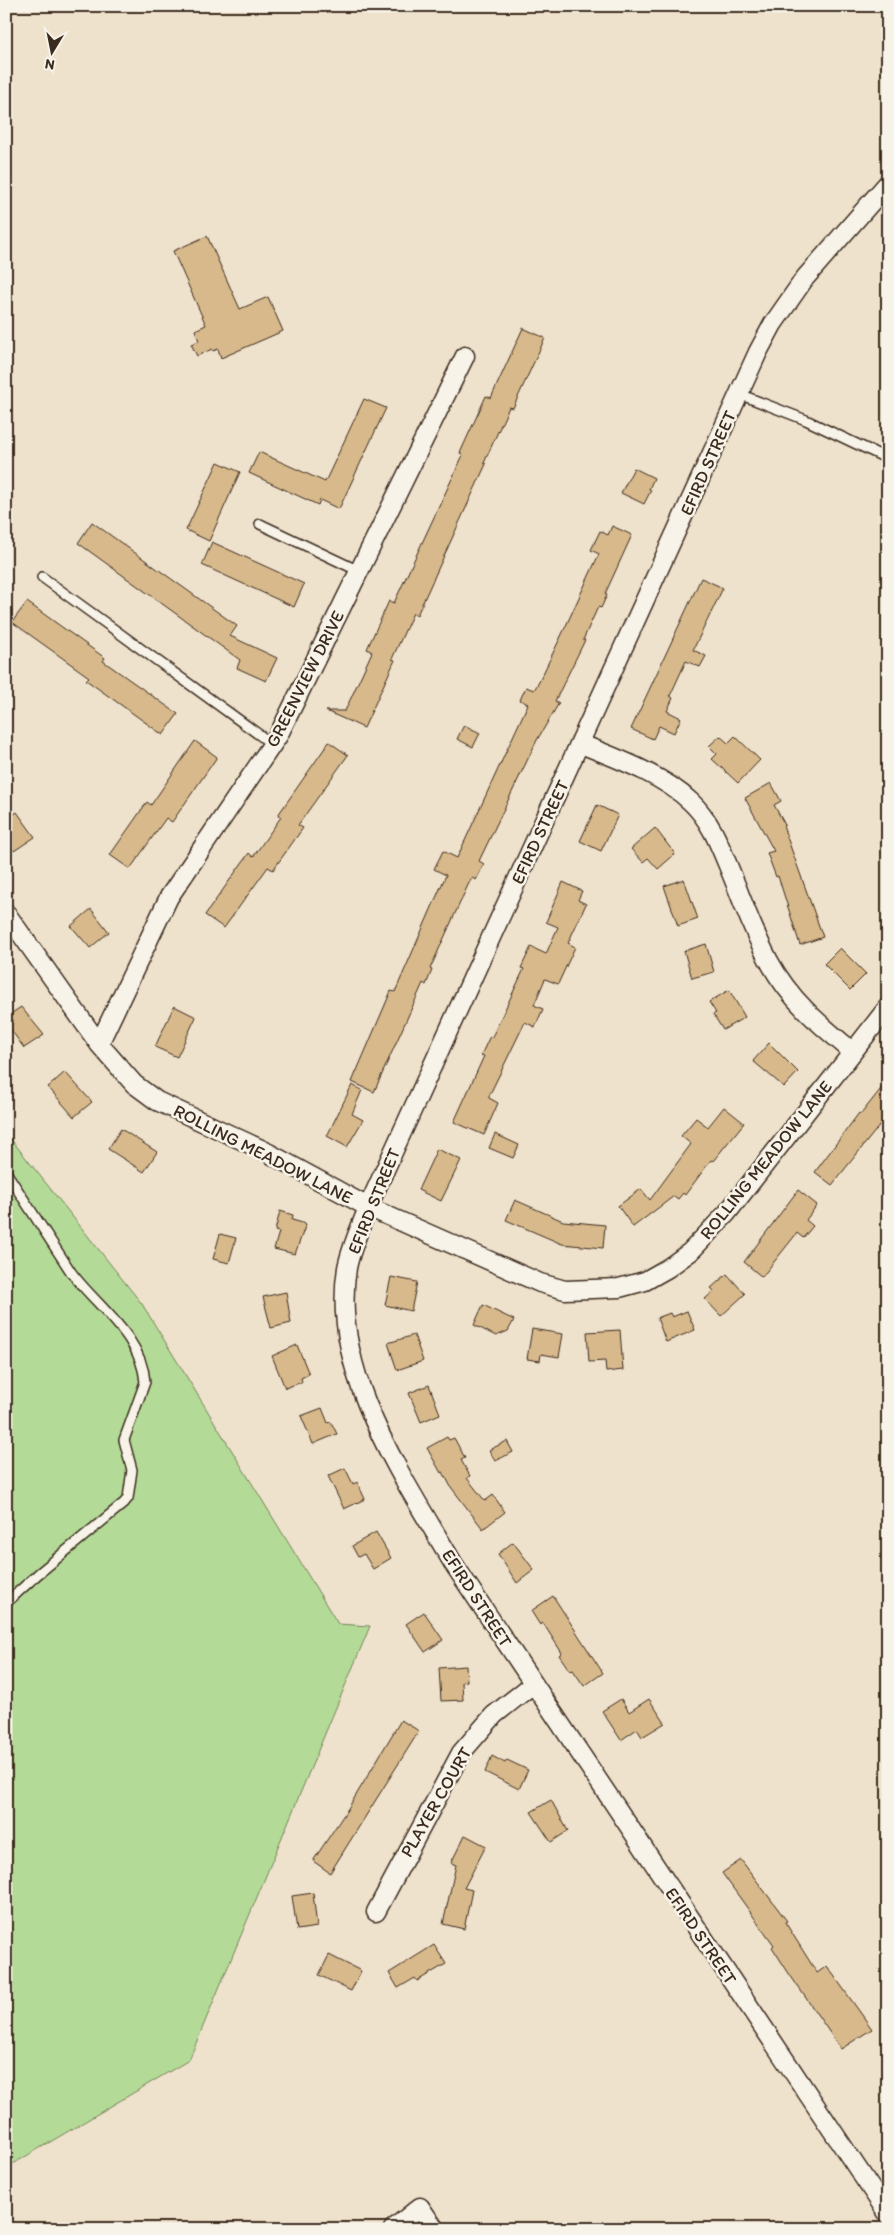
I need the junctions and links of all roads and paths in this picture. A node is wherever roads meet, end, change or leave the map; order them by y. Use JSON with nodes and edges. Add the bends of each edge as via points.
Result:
{"nodes":[{"id":1,"x":888,"y":183,"type":"edge"},
{"id":2,"x":464,"y":356,"type":"dead end"},
{"id":3,"x":739,"y":394,"type":"junction"},
{"id":4,"x":888,"y":459,"type":"edge"},
{"id":5,"x":260,"y":524,"type":"dead end"},
{"id":6,"x":359,"y":571,"type":"junction"},
{"id":7,"x":42,"y":577,"type":"dead end"},
{"id":8,"x":272,"y":744,"type":"junction"},
{"id":9,"x":581,"y":744,"type":"junction"},
{"id":10,"x":6,"y":913,"type":"edge"},
{"id":11,"x":888,"y":1007,"type":"edge"},
{"id":12,"x":99,"y":1044,"type":"junction"},
{"id":13,"x":853,"y":1052,"type":"junction"},
{"id":14,"x":6,"y":1172,"type":"edge"},
{"id":15,"x":368,"y":1207,"type":"junction"},
{"id":16,"x":6,"y":1603,"type":"edge"},
{"id":17,"x":533,"y":1684,"type":"junction"},
{"id":18,"x":376,"y":1912,"type":"dead end"},
{"id":19,"x":888,"y":2214,"type":"edge"},
{"id":20,"x":394,"y":2229,"type":"edge"},
{"id":21,"x":435,"y":2229,"type":"edge"}],
"edges":[{"from":1,"to":3,"type":"street","name":"EFIRD STREET","via":[[805,278],[773,324]]},
{"from":2,"to":6,"type":"street","name":"GREENVIEW DRIVE"},
{"from":3,"to":4,"type":"lane","via":[[806,420]]},
{"from":3,"to":9,"type":"street","name":"EFIRD STREET"},
{"from":5,"to":6,"type":"lane"},
{"from":6,"to":8,"type":"street","name":"GREENVIEW DRIVE"},
{"from":7,"to":8,"type":"lane"},
{"from":8,"to":12,"type":"street","name":"GREENVIEW DRIVE","via":[[169,897]]},
{"from":9,"to":13,"type":"street","via":[[630,763],[691,802],[712,828],[768,959],[784,988],[808,1014]]},
{"from":9,"to":15,"type":"street","name":"EFIRD STREET"},
{"from":10,"to":12,"type":"street","name":"ROLLING MEADOW LANE"},
{"from":11,"to":13,"type":"street","name":"ROLLING MEADOW LANE"},
{"from":12,"to":15,"type":"street","name":"ROLLING MEADOW LANE","via":[[134,1084],[157,1101],[263,1150]]},
{"from":13,"to":15,"type":"street","name":"ROLLING MEADOW LANE","via":[[709,1233],[690,1252],[645,1281],[619,1288],[565,1290],[540,1283]]},
{"from":14,"to":16,"type":"lane","via":[[81,1286],[130,1342],[145,1382],[124,1440],[132,1470],[128,1498]]},
{"from":15,"to":17,"type":"street","name":"EFIRD STREET","via":[[348,1267],[345,1294],[350,1347],[366,1398],[399,1471]]},
{"from":17,"to":18,"type":"street","name":"PLAYER COURT","via":[[494,1715],[461,1753]]},
{"from":17,"to":19,"type":"street","name":"EFIRD STREET"},
{"from":20,"to":21,"type":"street","via":[[420,2207]]}]}
